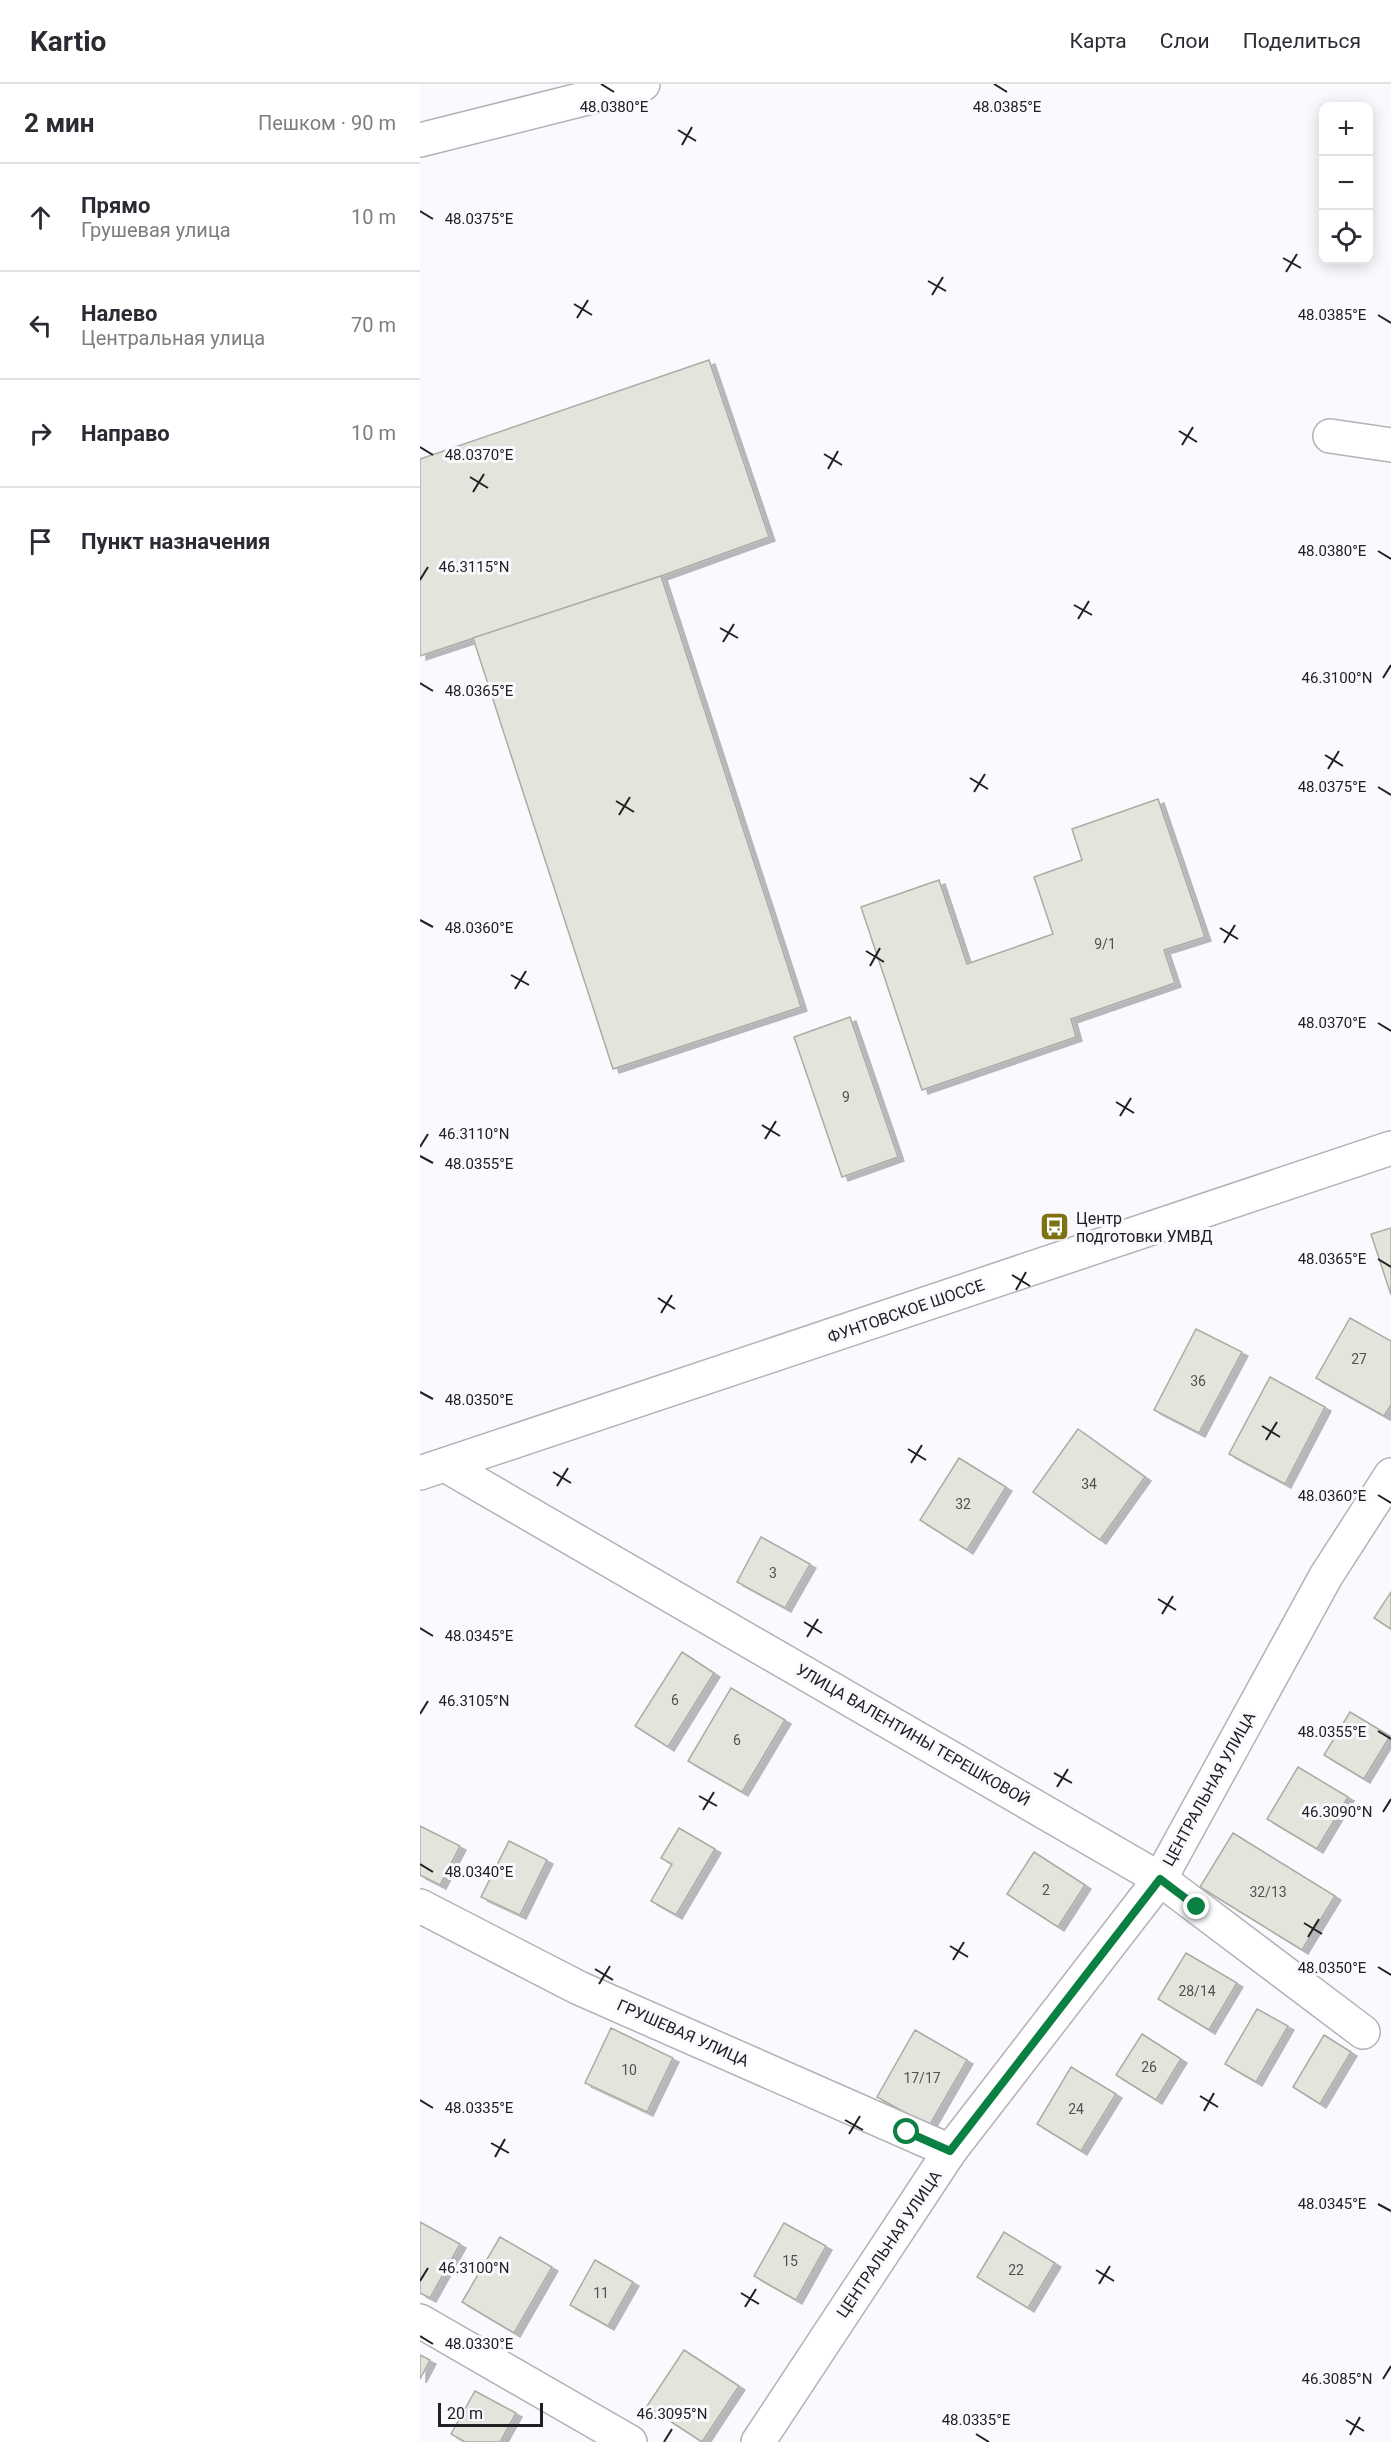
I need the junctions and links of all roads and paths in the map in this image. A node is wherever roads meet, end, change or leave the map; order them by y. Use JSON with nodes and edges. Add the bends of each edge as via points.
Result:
{"nodes":[{"id":1,"x":644,"y":84,"type":"edge"},
{"id":2,"x":420,"y":140,"type":"edge"},
{"id":3,"x":1330,"y":436,"type":"dead end"},
{"id":4,"x":1391,"y":446,"type":"edge"},
{"id":5,"x":1391,"y":1148,"type":"edge"},
{"id":6,"x":433,"y":1469,"type":"edge"},
{"id":7,"x":1391,"y":1475,"type":"edge"},
{"id":8,"x":1160,"y":1879,"type":"junction"},
{"id":9,"x":420,"y":1906,"type":"edge"},
{"id":10,"x":1363,"y":2032,"type":"dead end"},
{"id":11,"x":950,"y":2151,"type":"junction"},
{"id":12,"x":420,"y":2321,"type":"edge"},
{"id":13,"x":630,"y":2442,"type":"edge"},
{"id":14,"x":758,"y":2442,"type":"edge"}],
"edges":[{"from":1,"to":2,"type":"street"},
{"from":3,"to":4,"type":"street"},
{"from":5,"to":6,"type":"street","name":"ФУНТОВСКОЕ ШОССЕ"},
{"from":6,"to":8,"type":"street","name":"УЛИЦА ВАЛЕНТИНЫ ТЕРЕШКОВОЙ"},
{"from":7,"to":8,"type":"street","name":"ЦЕНТРАЛЬНАЯ УЛИЦА","via":[[1326,1576]]},
{"from":8,"to":10,"type":"street","name":"УЛИЦА ВАЛЕНТИНЫ ТЕРЕШКОВОЙ"},
{"from":8,"to":11,"type":"street","name":"ЦЕНТРАЛЬНАЯ УЛИЦА"},
{"from":9,"to":11,"type":"street","name":"ГРУШЕВАЯ УЛИЦА","via":[[579,1988]]},
{"from":11,"to":14,"type":"street","name":"ЦЕНТРАЛЬНАЯ УЛИЦА"},
{"from":12,"to":13,"type":"street"}]}
